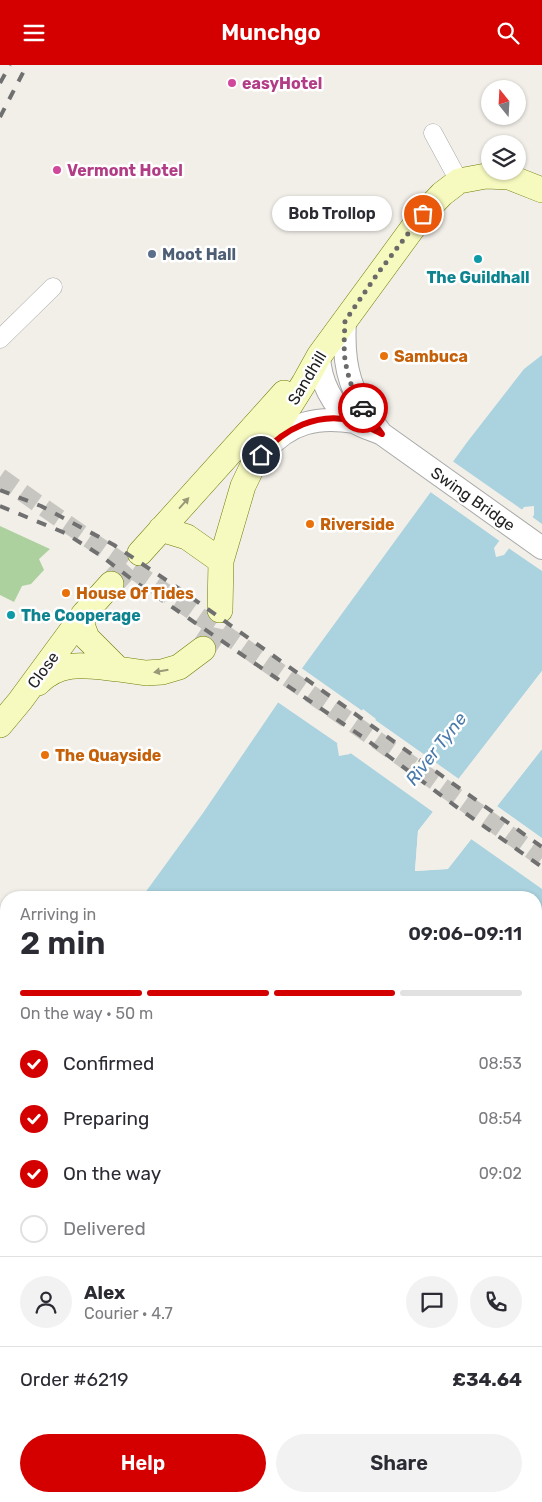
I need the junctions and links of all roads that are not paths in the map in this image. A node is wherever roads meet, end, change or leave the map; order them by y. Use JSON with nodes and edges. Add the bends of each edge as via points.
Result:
{"nodes":[{"id":1,"x":433,"y":133,"type":"dead end"},
{"id":2,"x":458,"y":181,"type":"junction"},
{"id":3,"x":542,"y":190,"type":"edge"},
{"id":4,"x":53,"y":287,"type":"dead end"},
{"id":5,"x":345,"y":321,"type":"junction"},
{"id":6,"x":0,"y":339,"type":"edge"},
{"id":7,"x":318,"y":356,"type":"junction"},
{"id":8,"x":354,"y":421,"type":"junction"},
{"id":9,"x":382,"y":434,"type":"junction"},
{"id":10,"x":254,"y":463,"type":"junction"},
{"id":11,"x":161,"y":529,"type":"junction"},
{"id":12,"x":542,"y":548,"type":"edge"},
{"id":13,"x":140,"y":553,"type":"tunnel mouth"},
{"id":14,"x":220,"y":561,"type":"junction"},
{"id":15,"x":111,"y":584,"type":"tunnel mouth"},
{"id":16,"x":220,"y":609,"type":"tunnel mouth"},
{"id":17,"x":84,"y":614,"type":"junction"},
{"id":18,"x":203,"y":649,"type":"tunnel mouth"},
{"id":19,"x":118,"y":669,"type":"junction"},
{"id":20,"x":20,"y":701,"type":"junction"},
{"id":21,"x":0,"y":725,"type":"edge"}],
"edges":[{"from":1,"to":2,"type":"street"},
{"from":2,"to":3,"type":"main road","via":[[486,176],[510,177]]},
{"from":2,"to":5,"type":"main road","name":"Sandhill","via":[[423,214]]},
{"from":4,"to":6,"type":"street"},
{"from":5,"to":7,"type":"main road","name":"Sandhill"},
{"from":5,"to":9,"type":"street","via":[[345,361],[350,382],[358,400]]},
{"from":7,"to":8,"type":"street","via":[[321,376],[330,395]]},
{"from":7,"to":10,"type":"main road","name":"Sandhill"},
{"from":11,"to":7,"type":"main road","one_way":true},
{"from":8,"to":9,"type":"street"},
{"from":8,"to":10,"type":"street","via":[[308,422],[293,428]]},
{"from":9,"to":12,"type":"street","name":"Swing Bridge"},
{"from":10,"to":14,"type":"main road","name":"Sandhill","via":[[243,486]]},
{"from":11,"to":13,"type":"main road"},
{"from":11,"to":14,"type":"main road","via":[[187,537]]},
{"from":14,"to":16,"type":"main road","name":"Sandhill"},
{"from":15,"to":17,"type":"main road","name":"Close"},
{"from":17,"to":19,"type":"main road","via":[[82,625],[87,638]]},
{"from":17,"to":20,"type":"main road","name":"Close"},
{"from":18,"to":19,"type":"main road","one_way":true,"via":[[179,667],[162,672]]},
{"from":19,"to":20,"type":"main road","via":[[77,665],[60,669],[43,677]]},
{"from":20,"to":21,"type":"main road","name":"Close"}]}
